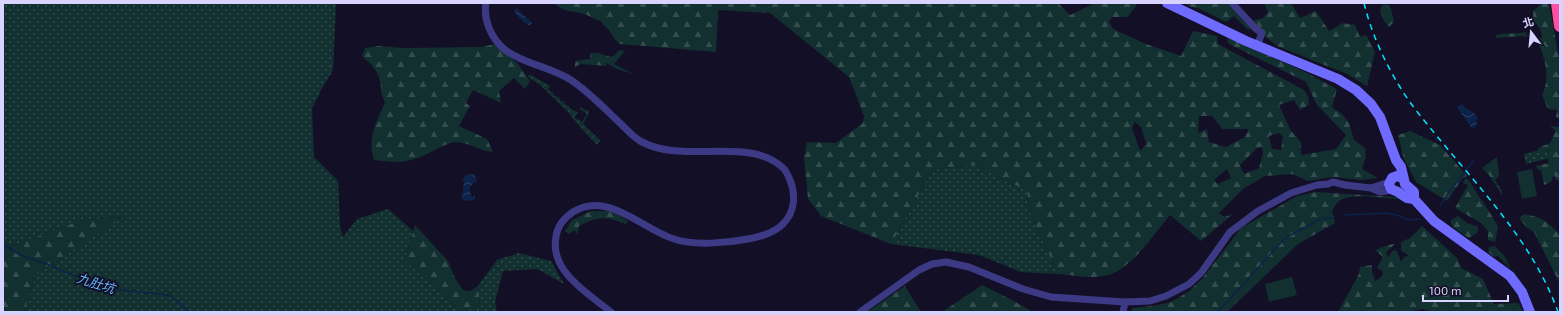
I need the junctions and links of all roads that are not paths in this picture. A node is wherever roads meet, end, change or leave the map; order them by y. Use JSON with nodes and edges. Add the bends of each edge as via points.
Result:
{"nodes":[{"id":1,"x":486,"y":3,"type":"edge"},
{"id":2,"x":1167,"y":3,"type":"edge"},
{"id":3,"x":1232,"y":3,"type":"edge"},
{"id":4,"x":1558,"y":11,"type":"edge"},
{"id":5,"x":1560,"y":26,"type":"edge"},
{"id":6,"x":1257,"y":46,"type":"junction"},
{"id":7,"x":1397,"y":184,"type":"junction"},
{"id":8,"x":1125,"y":302,"type":"junction"},
{"id":9,"x":611,"y":312,"type":"edge"},
{"id":10,"x":860,"y":312,"type":"edge"},
{"id":11,"x":1123,"y":312,"type":"edge"},
{"id":12,"x":1530,"y":312,"type":"edge"}],
"edges":[{"from":1,"to":9,"type":"street","via":[[490,30],[504,49],[569,79],[642,142],[679,151],[735,151],[761,155],[784,168],[790,180],[794,202],[783,224],[759,237],[745,240],[675,240],[629,216],[594,205],[584,206],[570,213],[560,224],[556,234],[555,245],[559,261],[574,282]]},
{"from":2,"to":6,"type":"main road"},
{"from":3,"to":6,"type":"street","via":[[1262,33]]},
{"from":4,"to":5,"type":"highway"},
{"from":6,"to":7,"type":"main road","via":[[1338,79],[1356,90],[1371,104],[1380,117],[1396,160]]},
{"from":7,"to":8,"type":"street","via":[[1380,192],[1371,188],[1328,184],[1291,193],[1258,211],[1230,232],[1189,284],[1166,296]]},
{"from":7,"to":12,"type":"main road","via":[[1407,198],[1414,199],[1440,225],[1510,276],[1522,292]]},
{"from":8,"to":10,"type":"street","via":[[1051,296],[1023,289],[969,267],[946,262],[932,264],[919,270]]},
{"from":8,"to":11,"type":"street"}]}
